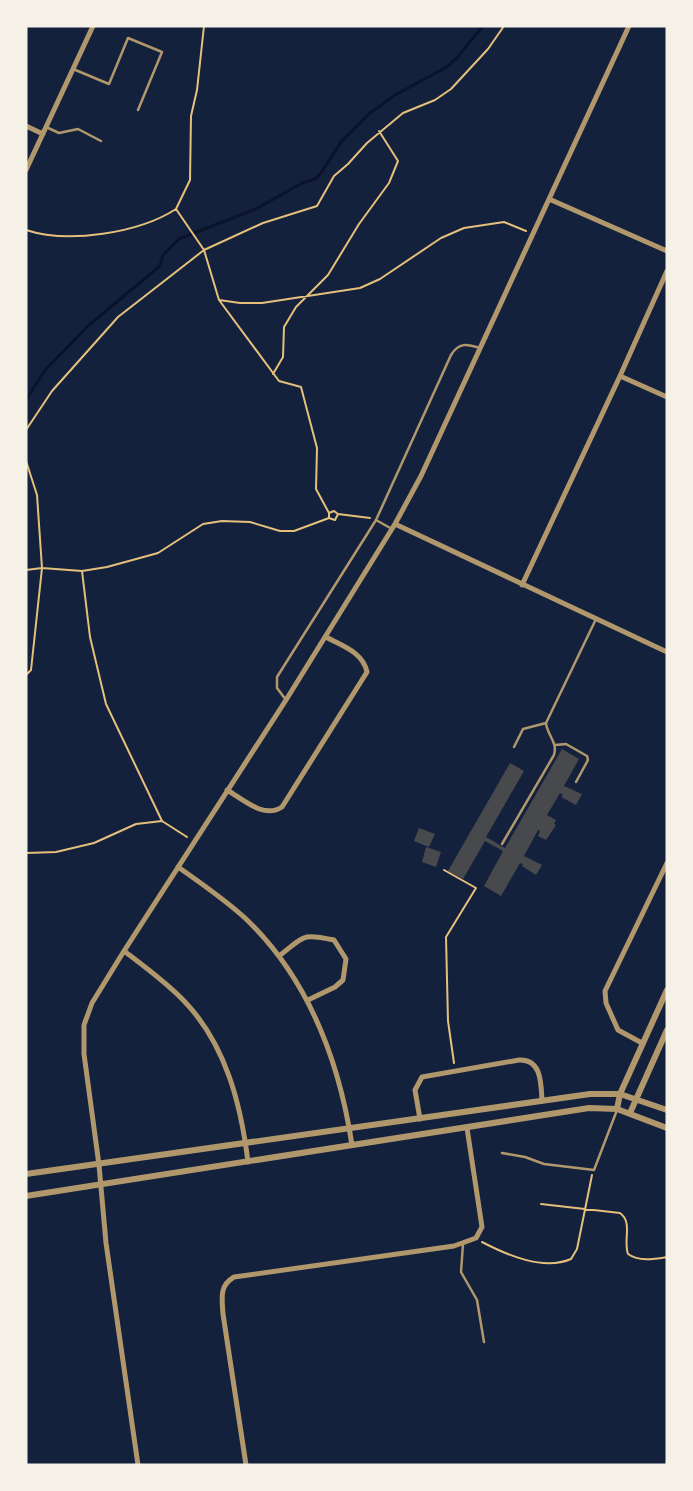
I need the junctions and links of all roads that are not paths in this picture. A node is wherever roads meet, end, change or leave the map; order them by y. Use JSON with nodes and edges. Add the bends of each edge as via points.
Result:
{"nodes":[{"id":1,"x":93,"y":26,"type":"edge"},
{"id":2,"x":628,"y":26,"type":"edge"},
{"id":3,"x":74,"y":68,"type":"junction"},
{"id":4,"x":138,"y":110,"type":"dead end"},
{"id":5,"x":26,"y":126,"type":"edge"},
{"id":6,"x":46,"y":127,"type":"junction"},
{"id":7,"x":44,"y":134,"type":"junction"},
{"id":8,"x":101,"y":141,"type":"dead end"},
{"id":9,"x":26,"y":170,"type":"edge"},
{"id":10,"x":549,"y":199,"type":"junction"},
{"id":11,"x":667,"y":251,"type":"edge"},
{"id":12,"x":667,"y":271,"type":"edge"},
{"id":13,"x":480,"y":348,"type":"junction"},
{"id":14,"x":620,"y":376,"type":"junction"},
{"id":15,"x":667,"y":397,"type":"edge"},
{"id":16,"x":376,"y":520,"type":"junction"},
{"id":17,"x":393,"y":527,"type":"junction"},
{"id":18,"x":522,"y":585,"type":"junction"},
{"id":19,"x":596,"y":619,"type":"junction"},
{"id":20,"x":326,"y":637,"type":"junction"},
{"id":21,"x":667,"y":652,"type":"edge"},
{"id":22,"x":286,"y":700,"type":"junction"},
{"id":23,"x":546,"y":723,"type":"junction"},
{"id":24,"x":555,"y":745,"type":"junction"},
{"id":25,"x":514,"y":747,"type":"dead end"},
{"id":26,"x":576,"y":782,"type":"dead end"},
{"id":27,"x":227,"y":790,"type":"junction"},
{"id":28,"x":502,"y":844,"type":"dead end"},
{"id":29,"x":667,"y":863,"type":"edge"},
{"id":30,"x":178,"y":867,"type":"junction"},
{"id":31,"x":124,"y":951,"type":"junction"},
{"id":32,"x":279,"y":956,"type":"junction"},
{"id":33,"x":667,"y":990,"type":"edge"},
{"id":34,"x":308,"y":1000,"type":"junction"},
{"id":35,"x":667,"y":1030,"type":"edge"},
{"id":36,"x":642,"y":1043,"type":"junction"},
{"id":37,"x":620,"y":1094,"type":"junction"},
{"id":38,"x":636,"y":1098,"type":"junction"},
{"id":39,"x":542,"y":1101,"type":"junction"},
{"id":40,"x":617,"y":1109,"type":"junction"},
{"id":41,"x":667,"y":1110,"type":"edge"},
{"id":42,"x":630,"y":1113,"type":"junction"},
{"id":43,"x":420,"y":1119,"type":"junction"},
{"id":44,"x":467,"y":1128,"type":"junction"},
{"id":45,"x":667,"y":1128,"type":"edge"},
{"id":46,"x":349,"y":1130,"type":"junction"},
{"id":47,"x":246,"y":1143,"type":"junction"},
{"id":48,"x":352,"y":1146,"type":"junction"},
{"id":49,"x":502,"y":1153,"type":"dead end"},
{"id":50,"x":248,"y":1162,"type":"junction"},
{"id":51,"x":99,"y":1165,"type":"junction"},
{"id":52,"x":26,"y":1174,"type":"edge"},
{"id":53,"x":99,"y":1184,"type":"junction"},
{"id":54,"x":26,"y":1196,"type":"edge"},
{"id":55,"x":463,"y":1244,"type":"junction"},
{"id":56,"x":484,"y":1342,"type":"dead end"},
{"id":57,"x":138,"y":1465,"type":"edge"},
{"id":58,"x":246,"y":1465,"type":"edge"}],
"edges":[{"from":1,"to":3,"type":"street"},
{"from":2,"to":10,"type":"street"},
{"from":3,"to":4,"type":"lane","via":[[109,84],[128,38],[162,52]]},
{"from":3,"to":6,"type":"street"},
{"from":5,"to":7,"type":"street"},
{"from":6,"to":7,"type":"street"},
{"from":6,"to":8,"type":"lane","via":[[59,132],[78,129]]},
{"from":7,"to":9,"type":"street"},
{"from":10,"to":11,"type":"street"},
{"from":10,"to":13,"type":"street"},
{"from":12,"to":14,"type":"street"},
{"from":13,"to":16,"type":"lane","via":[[462,344],[454,349]]},
{"from":13,"to":17,"type":"street","via":[[421,476]]},
{"from":14,"to":15,"type":"street"},
{"from":14,"to":18,"type":"street"},
{"from":16,"to":17,"type":"lane"},
{"from":16,"to":22,"type":"lane","via":[[277,677],[277,688]]},
{"from":17,"to":18,"type":"street"},
{"from":17,"to":20,"type":"street"},
{"from":18,"to":19,"type":"street"},
{"from":19,"to":21,"type":"street"},
{"from":19,"to":23,"type":"lane"},
{"from":20,"to":22,"type":"street"},
{"from":20,"to":27,"type":"street","via":[[358,655],[365,661],[367,672],[282,807],[274,813],[265,812]]},
{"from":22,"to":27,"type":"street"},
{"from":23,"to":24,"type":"lane"},
{"from":23,"to":25,"type":"lane","via":[[523,729]]},
{"from":24,"to":26,"type":"lane","via":[[566,744],[587,756]]},
{"from":24,"to":28,"type":"lane","via":[[554,754]]},
{"from":27,"to":30,"type":"street"},
{"from":29,"to":36,"type":"street","via":[[605,991],[606,1003],[618,1030]]},
{"from":30,"to":31,"type":"street"},
{"from":30,"to":32,"type":"street","via":[[245,918]]},
{"from":31,"to":47,"type":"street","via":[[174,991],[203,1027],[232,1082]]},
{"from":31,"to":51,"type":"street","via":[[92,1004],[83,1034]]},
{"from":32,"to":34,"type":"street"},
{"from":32,"to":34,"type":"street","via":[[303,937],[310,935],[334,940],[346,959],[343,980]]},
{"from":33,"to":36,"type":"street"},
{"from":34,"to":46,"type":"street","via":[[334,1064]]},
{"from":35,"to":38,"type":"street"},
{"from":36,"to":37,"type":"street"},
{"from":37,"to":38,"type":"street"},
{"from":37,"to":39,"type":"street","via":[[590,1094]]},
{"from":37,"to":40,"type":"street"},
{"from":38,"to":41,"type":"street"},
{"from":38,"to":42,"type":"street"},
{"from":39,"to":43,"type":"street"},
{"from":39,"to":43,"type":"street","via":[[539,1072],[529,1061],[519,1060],[425,1076],[419,1080],[415,1090]]},
{"from":40,"to":42,"type":"street"},
{"from":40,"to":44,"type":"street","via":[[589,1108]]},
{"from":40,"to":49,"type":"lane","via":[[594,1170],[544,1164]]},
{"from":42,"to":45,"type":"street"},
{"from":43,"to":46,"type":"street"},
{"from":44,"to":48,"type":"street"},
{"from":44,"to":55,"type":"street","via":[[482,1227],[476,1238]]},
{"from":46,"to":47,"type":"street"},
{"from":46,"to":48,"type":"street"},
{"from":47,"to":50,"type":"street"},
{"from":47,"to":51,"type":"street"},
{"from":48,"to":50,"type":"street"},
{"from":50,"to":53,"type":"street"},
{"from":51,"to":52,"type":"street"},
{"from":51,"to":53,"type":"street"},
{"from":53,"to":54,"type":"street"},
{"from":53,"to":57,"type":"street"},
{"from":55,"to":56,"type":"lane","via":[[461,1272],[477,1300]]},
{"from":55,"to":58,"type":"street","via":[[234,1277],[228,1281],[222,1289],[222,1301]]}]}
